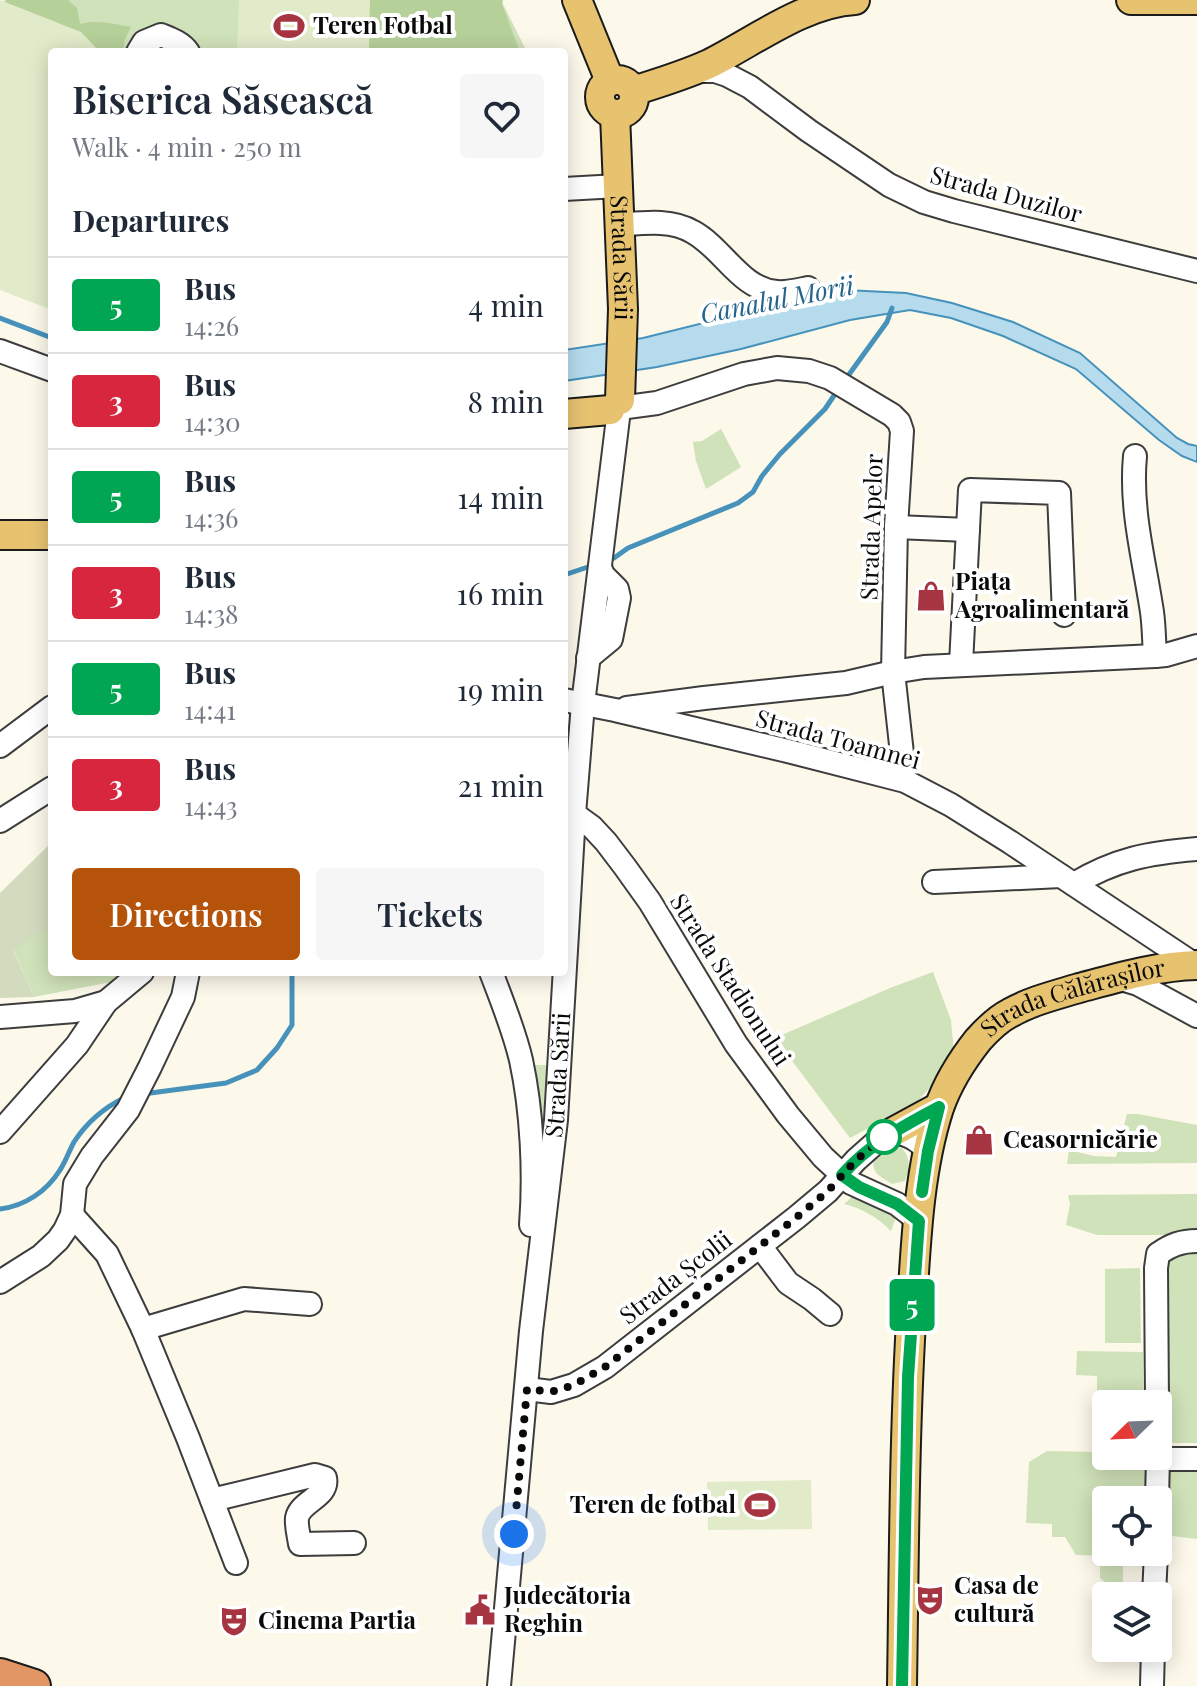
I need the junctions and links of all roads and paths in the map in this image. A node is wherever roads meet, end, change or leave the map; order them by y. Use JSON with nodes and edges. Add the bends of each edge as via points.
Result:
{"nodes":[{"id":1,"x":577,"y":0,"type":"edge"},
{"id":2,"x":855,"y":0,"type":"edge"},
{"id":3,"x":1131,"y":0,"type":"edge"},
{"id":4,"x":1187,"y":0,"type":"edge"},
{"id":5,"x":1197,"y":0,"type":"edge"},
{"id":6,"x":793,"y":9,"type":"edge"},
{"id":7,"x":140,"y":48,"type":"edge"},
{"id":8,"x":186,"y":48,"type":"edge"},
{"id":9,"x":692,"y":71,"type":"junction"},
{"id":10,"x":622,"y":86,"type":"junction"},
{"id":11,"x":618,"y":186,"type":"junction"},
{"id":12,"x":568,"y":189,"type":"edge"},
{"id":13,"x":619,"y":225,"type":"junction"},
{"id":14,"x":1197,"y":271,"type":"edge"},
{"id":15,"x":808,"y":288,"type":"dead end"},
{"id":16,"x":0,"y":351,"type":"edge"},
{"id":17,"x":48,"y":369,"type":"edge"},
{"id":18,"x":620,"y":403,"type":"junction"},
{"id":19,"x":568,"y":413,"type":"edge"},
{"id":20,"x":1135,"y":456,"type":"dead end"},
{"id":21,"x":896,"y":527,"type":"junction"},
{"id":22,"x":968,"y":530,"type":"junction"},
{"id":23,"x":0,"y":535,"type":"edge"},
{"id":24,"x":48,"y":535,"type":"edge"},
{"id":25,"x":1064,"y":615,"type":"dead end"},
{"id":26,"x":1197,"y":646,"type":"edge"},
{"id":27,"x":1155,"y":656,"type":"junction"},
{"id":28,"x":961,"y":664,"type":"junction"},
{"id":29,"x":893,"y":672,"type":"junction"},
{"id":30,"x":704,"y":698,"type":"junction"},
{"id":31,"x":574,"y":702,"type":"edge"},
{"id":32,"x":48,"y":710,"type":"edge"},
{"id":33,"x":615,"y":710,"type":"junction"},
{"id":34,"x":703,"y":732,"type":"junction"},
{"id":35,"x":0,"y":746,"type":"edge"},
{"id":36,"x":905,"y":781,"type":"junction"},
{"id":37,"x":48,"y":791,"type":"edge"},
{"id":38,"x":574,"y":814,"type":"junction"},
{"id":39,"x":0,"y":821,"type":"edge"},
{"id":40,"x":1197,"y":849,"type":"edge"},
{"id":41,"x":1067,"y":880,"type":"junction"},
{"id":42,"x":934,"y":882,"type":"dead end"},
{"id":43,"x":568,"y":916,"type":"edge"},
{"id":44,"x":1196,"y":965,"type":"edge"},
{"id":45,"x":137,"y":976,"type":"edge"},
{"id":46,"x":187,"y":976,"type":"edge"},
{"id":47,"x":492,"y":976,"type":"edge"},
{"id":48,"x":564,"y":976,"type":"edge"},
{"id":49,"x":1118,"y":978,"type":"junction"},
{"id":50,"x":106,"y":1002,"type":"junction"},
{"id":51,"x":1197,"y":1016,"type":"edge"},
{"id":52,"x":0,"y":1017,"type":"edge"},
{"id":53,"x":939,"y":1107,"type":"junction"},
{"id":54,"x":0,"y":1132,"type":"edge"},
{"id":55,"x":893,"y":1132,"type":"junction"},
{"id":56,"x":928,"y":1151,"type":"junction"},
{"id":57,"x":842,"y":1175,"type":"junction"},
{"id":58,"x":72,"y":1215,"type":"junction"},
{"id":59,"x":919,"y":1221,"type":"junction"},
{"id":60,"x":1197,"y":1241,"type":"edge"},
{"id":61,"x":760,"y":1246,"type":"junction"},
{"id":62,"x":0,"y":1282,"type":"edge"},
{"id":63,"x":310,"y":1304,"type":"dead end"},
{"id":64,"x":830,"y":1314,"type":"dead end"},
{"id":65,"x":143,"y":1329,"type":"junction"},
{"id":66,"x":531,"y":1331,"type":"junction"},
{"id":67,"x":527,"y":1389,"type":"junction"},
{"id":68,"x":1157,"y":1390,"type":"edge"},
{"id":69,"x":1172,"y":1458,"type":"edge"},
{"id":70,"x":1197,"y":1459,"type":"edge"},
{"id":71,"x":212,"y":1500,"type":"junction"},
{"id":72,"x":354,"y":1543,"type":"dead end"},
{"id":73,"x":236,"y":1563,"type":"dead end"},
{"id":74,"x":1153,"y":1662,"type":"edge"},
{"id":75,"x":0,"y":1675,"type":"edge"},
{"id":76,"x":34,"y":1686,"type":"edge"},
{"id":77,"x":499,"y":1686,"type":"edge"},
{"id":78,"x":902,"y":1686,"type":"edge"},
{"id":79,"x":1152,"y":1686,"type":"edge"}],
"edges":[{"from":1,"to":10,"type":"main road"},
{"from":2,"to":6,"type":"main road"},
{"from":3,"to":4,"type":"main road"},
{"from":4,"to":5,"type":"main road"},
{"from":6,"to":9,"type":"main road"},
{"from":7,"to":8,"type":"street","via":[[161,35]]},
{"from":9,"to":10,"type":"main road"},
{"from":9,"to":14,"type":"street","name":"Strada Duzilor","via":[[715,71],[750,87],[889,185],[924,202]]},
{"from":10,"to":11,"type":"main road","name":"Strada Sării","via":[[602,90],[600,101],[615,114]]},
{"from":11,"to":12,"type":"street"},
{"from":11,"to":13,"type":"main road","name":"Strada Sării"},
{"from":13,"to":15,"type":"street","via":[[667,223],[691,231],[758,289],[780,293]]},
{"from":13,"to":18,"type":"main road","name":"Strada Sării"},
{"from":16,"to":17,"type":"street"},
{"from":18,"to":19,"type":"main road"},
{"from":18,"to":21,"type":"street","name":"Strada Apelor","via":[[657,403],[777,368],[830,378],[899,422]]},
{"from":18,"to":31,"type":"street","name":"Strada Sării","via":[[600,564],[619,598],[611,639],[588,658]]},
{"from":20,"to":27,"type":"street","via":[[1135,506]]},
{"from":21,"to":22,"type":"street"},
{"from":21,"to":29,"type":"street","name":"Strada Apelor"},
{"from":22,"to":25,"type":"street","via":[[970,490],[1059,493]]},
{"from":22,"to":28,"type":"street"},
{"from":23,"to":24,"type":"main road"},
{"from":26,"to":27,"type":"street"},
{"from":27,"to":28,"type":"street"},
{"from":28,"to":29,"type":"street"},
{"from":29,"to":30,"type":"street","via":[[846,683]]},
{"from":29,"to":36,"type":"street","name":"Strada Apelor"},
{"from":30,"to":33,"type":"street"},
{"from":30,"to":34,"type":"street"},
{"from":31,"to":33,"type":"street","name":"Strada Toamnei"},
{"from":31,"to":38,"type":"street","name":"Strada Sării"},
{"from":32,"to":35,"type":"street"},
{"from":33,"to":34,"type":"street","name":"Strada Toamnei"},
{"from":34,"to":36,"type":"street","name":"Strada Toamnei"},
{"from":36,"to":41,"type":"street","name":"Strada Toamnei"},
{"from":37,"to":39,"type":"street"},
{"from":38,"to":43,"type":"street","name":"Strada Sării"},
{"from":38,"to":57,"type":"street","name":"Strada Stadionului","via":[[625,867],[736,1044]]},
{"from":40,"to":41,"type":"street","via":[[1117,862]]},
{"from":41,"to":42,"type":"street"},
{"from":41,"to":44,"type":"street","name":"Strada Toamnei"},
{"from":44,"to":49,"type":"main road","name":"Strada Călărașilor"},
{"from":45,"to":50,"type":"street"},
{"from":46,"to":58,"type":"street","via":[[183,997],[128,1110],[75,1184]]},
{"from":47,"to":66,"type":"street","via":[[526,1088]]},
{"from":48,"to":66,"type":"street","name":"Strada Sării","via":[[556,1120]]},
{"from":49,"to":51,"type":"street"},
{"from":49,"to":53,"type":"main road","name":"Strada Călărașilor","via":[[1009,1013],[966,1057]]},
{"from":50,"to":52,"type":"street","via":[[75,1011]]},
{"from":50,"to":54,"type":"street","via":[[77,1045]]},
{"from":53,"to":55,"type":"main road"},
{"from":53,"to":56,"type":"main road","name":"Strada Călărașilor"},
{"from":55,"to":56,"type":"street","via":[[915,1138]]},
{"from":55,"to":57,"type":"street","name":"Strada Școlii"},
{"from":56,"to":59,"type":"main road","name":"Strada Călărașilor"},
{"from":57,"to":59,"type":"street"},
{"from":57,"to":61,"type":"street","name":"Strada Școlii"},
{"from":58,"to":62,"type":"street","via":[[41,1256]]},
{"from":58,"to":65,"type":"street","via":[[107,1254]]},
{"from":59,"to":78,"type":"main road","name":"Strada Călărașilor","via":[[908,1377]]},
{"from":60,"to":68,"type":"street","via":[[1171,1245],[1158,1254]]},
{"from":61,"to":64,"type":"street","via":[[788,1283]]},
{"from":61,"to":67,"type":"street","name":"Strada Școlii","via":[[605,1367],[551,1392]]},
{"from":63,"to":65,"type":"street","via":[[244,1299]]},
{"from":65,"to":71,"type":"street"},
{"from":66,"to":67,"type":"street","name":"Strada Sării"},
{"from":67,"to":77,"type":"street","name":"Strada Sării"},
{"from":69,"to":70,"type":"street"},
{"from":71,"to":72,"type":"street","via":[[315,1475],[325,1478],[325,1488],[299,1513],[300,1544]]},
{"from":71,"to":73,"type":"street"},
{"from":74,"to":79,"type":"street"},
{"from":75,"to":76,"type":"highway"}]}
